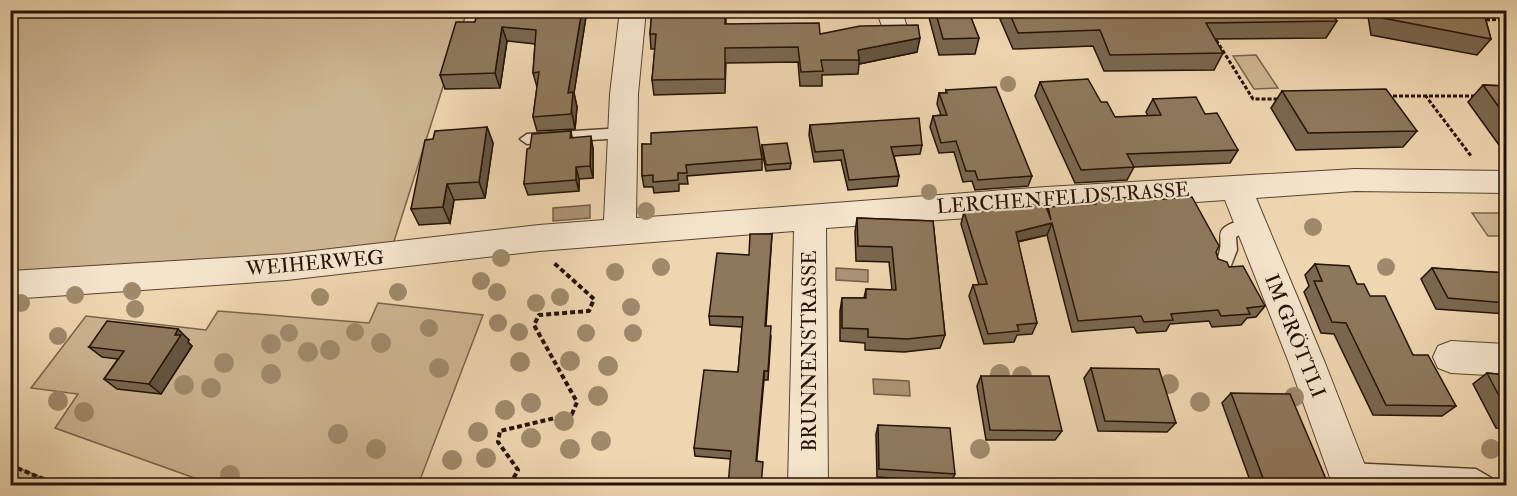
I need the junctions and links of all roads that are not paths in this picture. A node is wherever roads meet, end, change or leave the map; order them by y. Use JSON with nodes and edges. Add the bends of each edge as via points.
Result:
{"nodes":[{"id":1,"x":633,"y":10,"type":"edge"},
{"id":2,"x":622,"y":133,"type":"junction"},
{"id":3,"x":526,"y":139,"type":"dead end"},
{"id":4,"x":1498,"y":182,"type":"edge"},
{"id":5,"x":1236,"y":187,"type":"junction"},
{"id":6,"x":810,"y":216,"type":"junction"},
{"id":7,"x":1251,"y":226,"type":"junction"},
{"id":8,"x":620,"y":231,"type":"junction"},
{"id":9,"x":1218,"y":264,"type":"edge"},
{"id":10,"x":10,"y":285,"type":"edge"},
{"id":11,"x":1451,"y":357,"type":"dead end"},
{"id":12,"x":1506,"y":360,"type":"edge"},
{"id":13,"x":1350,"y":479,"type":"edge"},
{"id":14,"x":808,"y":486,"type":"edge"},
{"id":15,"x":1486,"y":486,"type":"edge"}],
"edges":[{"from":1,"to":2,"type":"street"},
{"from":2,"to":3,"type":"lane"},
{"from":2,"to":8,"type":"street"},
{"from":4,"to":5,"type":"street","name":"LERCHENFELDSTRASSE","via":[[1355,180]]},
{"from":5,"to":6,"type":"street","name":"LERCHENFELDSTRASSE"},
{"from":5,"to":7,"type":"street","name":"IM GRÖTTLI"},
{"from":6,"to":8,"type":"street","name":"LERCHENFELDSTRASSE"},
{"from":6,"to":14,"type":"street","name":"BRUNNENSTRASSE"},
{"from":7,"to":9,"type":"lane","via":[[1240,225],[1227,234],[1229,250],[1224,263]]},
{"from":7,"to":13,"type":"street","name":"IM GRÖTTLI"},
{"from":8,"to":10,"type":"street","name":"WEIHERWEG","via":[[287,267]]},
{"from":11,"to":12,"type":"street"},
{"from":13,"to":15,"type":"lane","via":[[1476,479]]}]}
